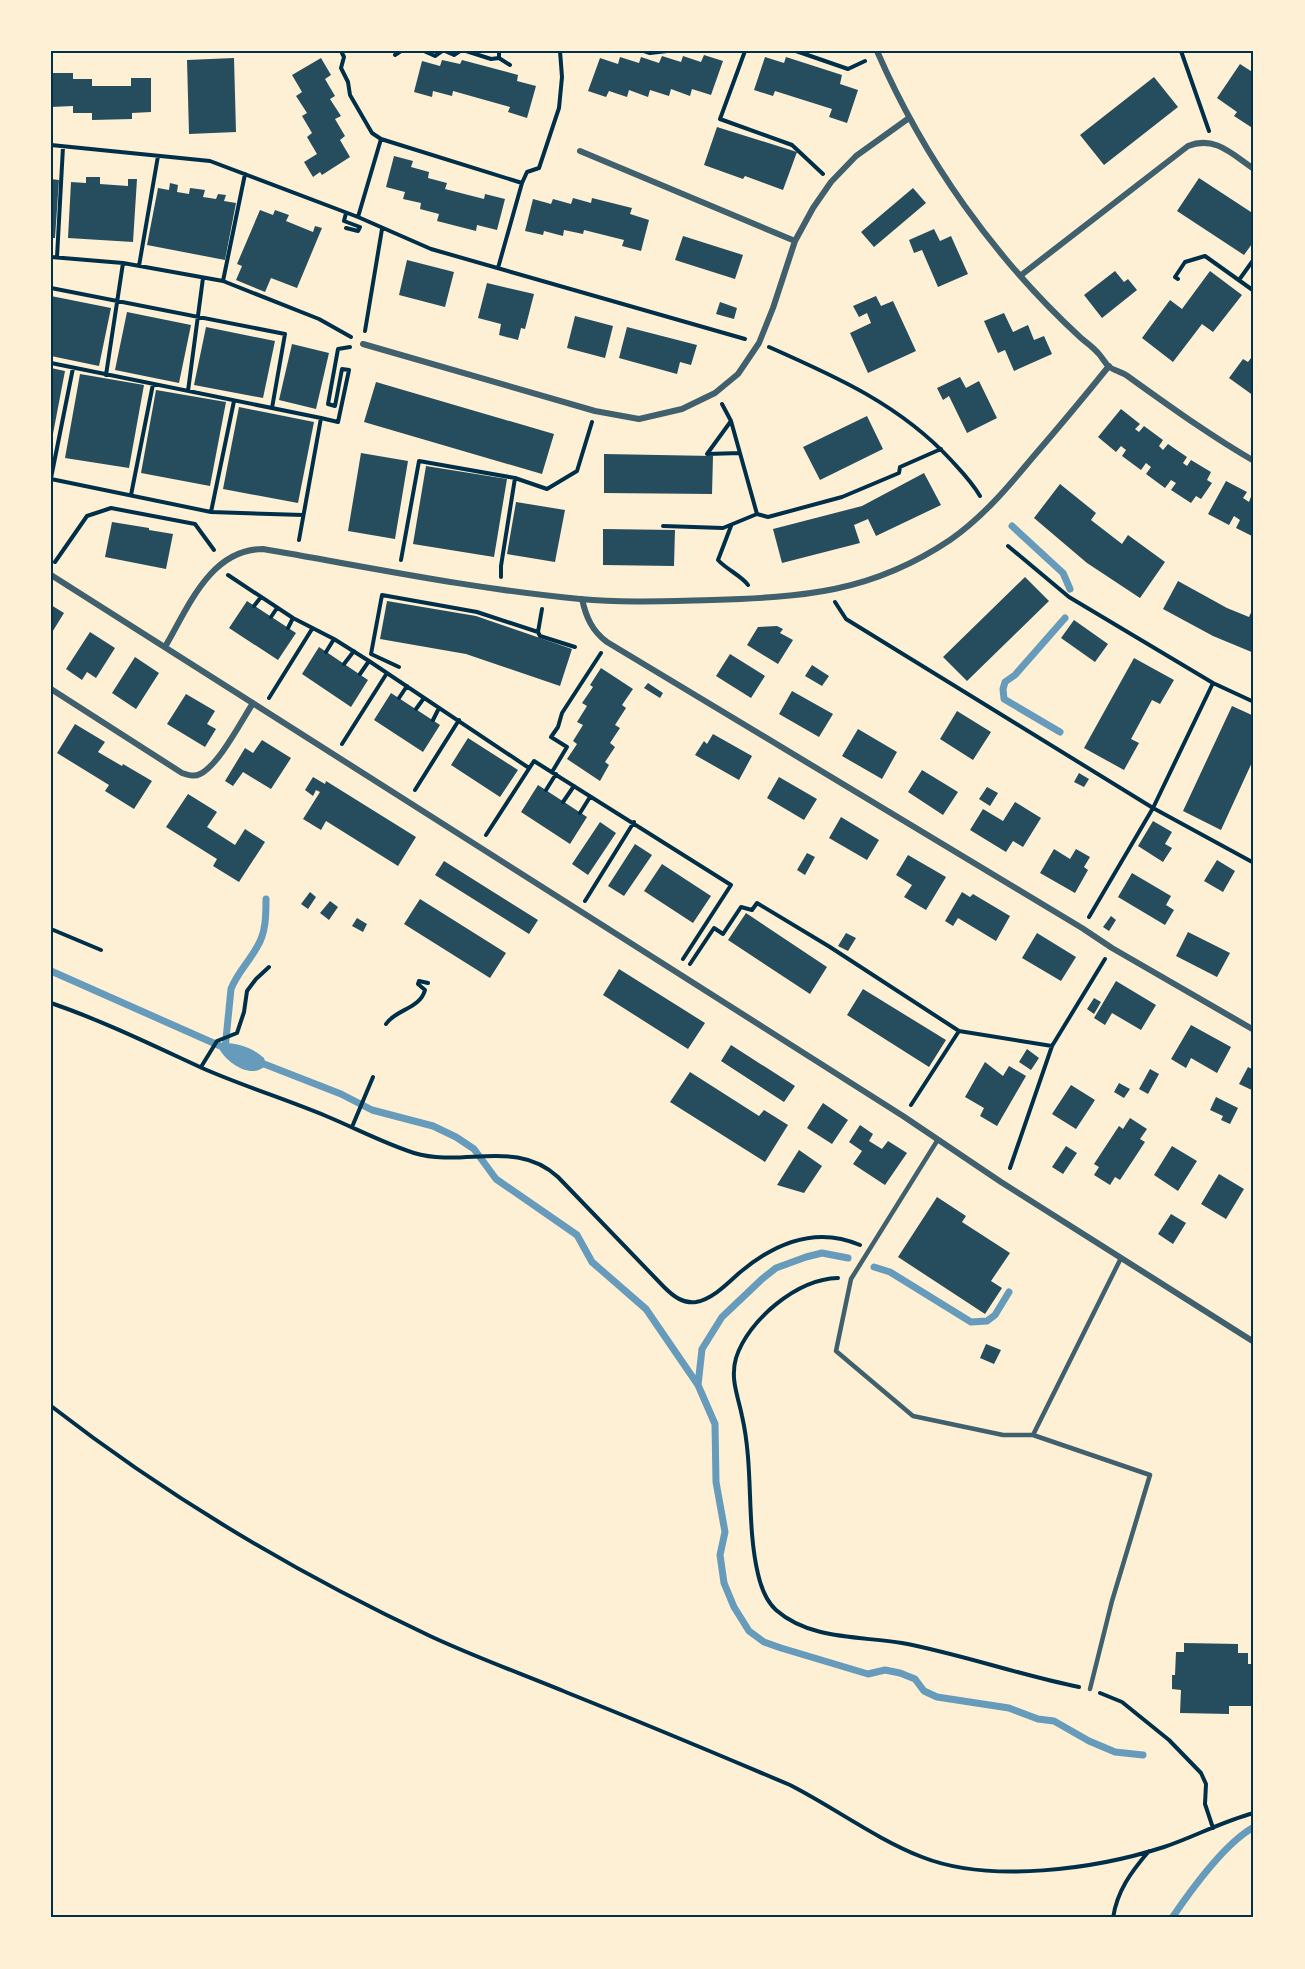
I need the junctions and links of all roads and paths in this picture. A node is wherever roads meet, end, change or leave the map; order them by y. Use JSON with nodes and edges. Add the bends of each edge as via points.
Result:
{"nodes":[{"id":1,"x":341,"y":51,"type":"edge"},
{"id":2,"x":401,"y":51,"type":"edge"},
{"id":3,"x":424,"y":51,"type":"edge"},
{"id":4,"x":444,"y":51,"type":"edge"},
{"id":5,"x":460,"y":51,"type":"edge"},
{"id":6,"x":466,"y":51,"type":"edge"},
{"id":7,"x":499,"y":51,"type":"edge"},
{"id":8,"x":560,"y":51,"type":"edge"},
{"id":9,"x":644,"y":51,"type":"edge"},
{"id":10,"x":667,"y":51,"type":"edge"},
{"id":11,"x":745,"y":51,"type":"edge"},
{"id":12,"x":796,"y":51,"type":"edge"},
{"id":13,"x":877,"y":51,"type":"edge"},
{"id":14,"x":1181,"y":51,"type":"edge"},
{"id":15,"x":395,"y":55,"type":"dead end"},
{"id":16,"x":499,"y":58,"type":"junction"},
{"id":17,"x":865,"y":61,"type":"dead end"},
{"id":18,"x":510,"y":65,"type":"dead end"},
{"id":19,"x":909,"y":118,"type":"junction"},
{"id":20,"x":381,"y":139,"type":"junction"},
{"id":21,"x":1213,"y":143,"type":"junction"},
{"id":22,"x":51,"y":145,"type":"edge"},
{"id":23,"x":63,"y":147,"type":"junction"},
{"id":24,"x":580,"y":151,"type":"dead end"},
{"id":25,"x":158,"y":156,"type":"junction"},
{"id":26,"x":1254,"y":169,"type":"edge"},
{"id":27,"x":246,"y":174,"type":"junction"},
{"id":28,"x":831,"y":182,"type":"junction"},
{"id":29,"x":522,"y":183,"type":"junction"},
{"id":30,"x":346,"y":213,"type":"junction"},
{"id":31,"x":358,"y":218,"type":"junction"},
{"id":32,"x":346,"y":228,"type":"dead end"},
{"id":33,"x":382,"y":229,"type":"junction"},
{"id":34,"x":795,"y":241,"type":"junction"},
{"id":35,"x":51,"y":257,"type":"edge"},
{"id":36,"x":57,"y":257,"type":"junction"},
{"id":37,"x":1254,"y":259,"type":"edge"},
{"id":38,"x":123,"y":263,"type":"junction"},
{"id":39,"x":138,"y":266,"type":"junction"},
{"id":40,"x":498,"y":268,"type":"junction"},
{"id":41,"x":1020,"y":276,"type":"junction"},
{"id":42,"x":203,"y":278,"type":"junction"},
{"id":43,"x":1178,"y":279,"type":"dead end"},
{"id":44,"x":1239,"y":280,"type":"junction"},
{"id":45,"x":223,"y":281,"type":"junction"},
{"id":46,"x":51,"y":288,"type":"edge"},
{"id":47,"x":1254,"y":291,"type":"edge"},
{"id":48,"x":117,"y":300,"type":"junction"},
{"id":49,"x":197,"y":316,"type":"junction"},
{"id":50,"x":759,"y":343,"type":"junction"},
{"id":51,"x":363,"y":344,"type":"junction"},
{"id":52,"x":51,"y":363,"type":"edge"},
{"id":53,"x":1109,"y":366,"type":"junction"},
{"id":54,"x":74,"y":368,"type":"junction"},
{"id":55,"x":106,"y":375,"type":"junction"},
{"id":56,"x":153,"y":384,"type":"junction"},
{"id":57,"x":188,"y":391,"type":"junction"},
{"id":58,"x":715,"y":393,"type":"junction"},
{"id":59,"x":234,"y":401,"type":"junction"},
{"id":60,"x":272,"y":408,"type":"junction"},
{"id":61,"x":321,"y":418,"type":"junction"},
{"id":62,"x":592,"y":421,"type":"dead end"},
{"id":63,"x":731,"y":421,"type":"junction"},
{"id":64,"x":941,"y":449,"type":"junction"},
{"id":65,"x":740,"y":453,"type":"junction"},
{"id":66,"x":1254,"y":461,"type":"edge"},
{"id":67,"x":515,"y":478,"type":"junction"},
{"id":68,"x":51,"y":479,"type":"edge"},
{"id":69,"x":131,"y":495,"type":"junction"},
{"id":70,"x":981,"y":496,"type":"dead end"},
{"id":71,"x":211,"y":512,"type":"junction"},
{"id":72,"x":757,"y":514,"type":"junction"},
{"id":73,"x":303,"y":515,"type":"junction"},
{"id":74,"x":663,"y":526,"type":"dead end"},
{"id":75,"x":731,"y":526,"type":"junction"},
{"id":76,"x":299,"y":540,"type":"dead end"},
{"id":77,"x":1008,"y":546,"type":"dead end"},
{"id":78,"x":214,"y":550,"type":"dead end"},
{"id":79,"x":401,"y":560,"type":"dead end"},
{"id":80,"x":55,"y":562,"type":"dead end"},
{"id":81,"x":51,"y":575,"type":"edge"},
{"id":82,"x":228,"y":575,"type":"dead end"},
{"id":83,"x":501,"y":577,"type":"dead end"},
{"id":84,"x":748,"y":585,"type":"dead end"},
{"id":85,"x":418,"y":590,"type":"dead end"},
{"id":86,"x":828,"y":591,"type":"junction"},
{"id":87,"x":261,"y":597,"type":"junction"},
{"id":88,"x":582,"y":599,"type":"junction"},
{"id":89,"x":416,"y":601,"type":"junction"},
{"id":90,"x":254,"y":606,"type":"dead end"},
{"id":91,"x":277,"y":607,"type":"junction"},
{"id":92,"x":542,"y":607,"type":"dead end"},
{"id":93,"x":271,"y":617,"type":"dead end"},
{"id":94,"x":294,"y":618,"type":"junction"},
{"id":95,"x":288,"y":628,"type":"dead end"},
{"id":96,"x":312,"y":629,"type":"junction"},
{"id":97,"x":538,"y":632,"type":"junction"},
{"id":98,"x":334,"y":639,"type":"junction"},
{"id":99,"x":165,"y":647,"type":"junction"},
{"id":100,"x":575,"y":647,"type":"dead end"},
{"id":101,"x":354,"y":651,"type":"junction"},
{"id":102,"x":326,"y":652,"type":"dead end"},
{"id":103,"x":369,"y":661,"type":"junction"},
{"id":104,"x":597,"y":661,"type":"dead end"},
{"id":105,"x":344,"y":664,"type":"dead end"},
{"id":106,"x":399,"y":667,"type":"dead end"},
{"id":107,"x":387,"y":673,"type":"junction"},
{"id":108,"x":360,"y":674,"type":"dead end"},
{"id":109,"x":1213,"y":682,"type":"junction"},
{"id":110,"x":407,"y":686,"type":"junction"},
{"id":111,"x":51,"y":689,"type":"edge"},
{"id":112,"x":268,"y":698,"type":"dead end"},
{"id":113,"x":399,"y":698,"type":"dead end"},
{"id":114,"x":424,"y":698,"type":"junction"},
{"id":115,"x":1254,"y":702,"type":"edge"},
{"id":116,"x":253,"y":703,"type":"junction"},
{"id":117,"x":439,"y":708,"type":"junction"},
{"id":118,"x":416,"y":709,"type":"dead end"},
{"id":119,"x":433,"y":720,"type":"dead end"},
{"id":120,"x":459,"y":720,"type":"junction"},
{"id":121,"x":480,"y":737,"type":"junction"},
{"id":122,"x":476,"y":743,"type":"dead end"},
{"id":123,"x":496,"y":747,"type":"junction"},
{"id":124,"x":492,"y":753,"type":"dead end"},
{"id":125,"x":335,"y":754,"type":"junction"},
{"id":126,"x":513,"y":758,"type":"junction"},
{"id":127,"x":510,"y":765,"type":"dead end"},
{"id":128,"x":529,"y":768,"type":"junction"},
{"id":129,"x":554,"y":773,"type":"junction"},
{"id":130,"x":574,"y":786,"type":"junction"},
{"id":131,"x":546,"y":790,"type":"dead end"},
{"id":132,"x":590,"y":797,"type":"junction"},
{"id":133,"x":408,"y":801,"type":"junction"},
{"id":134,"x":563,"y":802,"type":"dead end"},
{"id":135,"x":1152,"y":808,"type":"junction"},
{"id":136,"x":580,"y":813,"type":"dead end"},
{"id":137,"x":634,"y":822,"type":"junction"},
{"id":138,"x":478,"y":846,"type":"junction"},
{"id":139,"x":1254,"y":863,"type":"edge"},
{"id":140,"x":579,"y":911,"type":"junction"},
{"id":141,"x":1082,"y":928,"type":"junction"},
{"id":142,"x":51,"y":929,"type":"edge"},
{"id":143,"x":1112,"y":948,"type":"junction"},
{"id":144,"x":101,"y":950,"type":"dead end"},
{"id":145,"x":683,"y":959,"type":"dead end"},
{"id":146,"x":690,"y":964,"type":"dead end"},
{"id":147,"x":269,"y":967,"type":"dead end"},
{"id":148,"x":428,"y":983,"type":"dead end"},
{"id":149,"x":51,"y":1004,"type":"edge"},
{"id":150,"x":386,"y":1024,"type":"dead end"},
{"id":151,"x":959,"y":1030,"type":"junction"},
{"id":152,"x":1254,"y":1030,"type":"edge"},
{"id":153,"x":1052,"y":1046,"type":"junction"},
{"id":154,"x":201,"y":1067,"type":"junction"},
{"id":155,"x":373,"y":1077,"type":"dead end"},
{"id":156,"x":911,"y":1105,"type":"dead end"},
{"id":157,"x":352,"y":1127,"type":"junction"},
{"id":158,"x":937,"y":1141,"type":"junction"},
{"id":159,"x":1010,"y":1168,"type":"dead end"},
{"id":160,"x":869,"y":1249,"type":"junction"},
{"id":161,"x":1121,"y":1258,"type":"junction"},
{"id":162,"x":851,"y":1279,"type":"junction"},
{"id":163,"x":1254,"y":1342,"type":"edge"},
{"id":164,"x":51,"y":1406,"type":"edge"},
{"id":165,"x":1033,"y":1435,"type":"junction"},
{"id":166,"x":1090,"y":1689,"type":"junction"},
{"id":167,"x":1254,"y":1813,"type":"edge"},
{"id":168,"x":1213,"y":1827,"type":"junction"},
{"id":169,"x":1149,"y":1851,"type":"junction"},
{"id":170,"x":1113,"y":1918,"type":"edge"}],
"edges":[{"from":1,"to":20,"type":"path","via":[[341,68],[350,95],[372,133]]},
{"from":2,"to":15,"type":"path"},
{"from":3,"to":4,"type":"path","via":[[435,56]]},
{"from":4,"to":5,"type":"path","via":[[454,55]]},
{"from":6,"to":16,"type":"path"},
{"from":7,"to":16,"type":"path"},
{"from":8,"to":29,"type":"path","via":[[559,108],[539,168],[527,172]]},
{"from":9,"to":10,"type":"path"},
{"from":11,"to":28,"type":"path","via":[[720,119],[792,145]]},
{"from":12,"to":17,"type":"path","via":[[848,69]]},
{"from":13,"to":19,"type":"street"},
{"from":14,"to":21,"type":"path"},
{"from":16,"to":18,"type":"path"},
{"from":19,"to":28,"type":"street","via":[[862,152]]},
{"from":19,"to":41,"type":"street","via":[[963,204]]},
{"from":20,"to":29,"type":"path"},
{"from":20,"to":31,"type":"path"},
{"from":21,"to":26,"type":"street"},
{"from":21,"to":41,"type":"street","via":[[1200,142],[1183,150]]},
{"from":22,"to":23,"type":"path"},
{"from":23,"to":25,"type":"path"},
{"from":23,"to":36,"type":"path"},
{"from":24,"to":34,"type":"street"},
{"from":25,"to":27,"type":"path","via":[[210,161]]},
{"from":25,"to":39,"type":"path"},
{"from":27,"to":30,"type":"path"},
{"from":27,"to":45,"type":"path"},
{"from":28,"to":34,"type":"street"},
{"from":29,"to":40,"type":"path"},
{"from":30,"to":31,"type":"path"},
{"from":30,"to":32,"type":"path","via":[[344,221],[360,227],[358,231]]},
{"from":31,"to":33,"type":"path"},
{"from":33,"to":40,"type":"path","via":[[431,249]]},
{"from":33,"to":51,"type":"path"},
{"from":34,"to":50,"type":"street"},
{"from":35,"to":36,"type":"path"},
{"from":36,"to":38,"type":"path"},
{"from":37,"to":44,"type":"path"},
{"from":38,"to":39,"type":"path"},
{"from":38,"to":48,"type":"path"},
{"from":39,"to":42,"type":"path"},
{"from":40,"to":50,"type":"path"},
{"from":41,"to":53,"type":"street"},
{"from":42,"to":45,"type":"path"},
{"from":42,"to":49,"type":"path"},
{"from":43,"to":44,"type":"path","via":[[1174,277],[1185,262],[1205,256]]},
{"from":44,"to":47,"type":"path"},
{"from":45,"to":51,"type":"path","via":[[319,319]]},
{"from":46,"to":48,"type":"path"},
{"from":48,"to":49,"type":"path"},
{"from":48,"to":55,"type":"path"},
{"from":49,"to":57,"type":"path"},
{"from":49,"to":60,"type":"path","via":[[285,334]]},
{"from":50,"to":58,"type":"street","via":[[738,374]]},
{"from":50,"to":64,"type":"path","via":[[826,372],[891,407]]},
{"from":51,"to":58,"type":"street","via":[[595,411],[639,419],[682,409]]},
{"from":51,"to":61,"type":"path","via":[[338,349],[328,404],[335,406],[342,369],[349,370],[338,422]]},
{"from":52,"to":54,"type":"path"},
{"from":53,"to":66,"type":"street"},
{"from":53,"to":86,"type":"street","via":[[976,520],[932,551],[895,570]]},
{"from":54,"to":55,"type":"path"},
{"from":54,"to":68,"type":"path"},
{"from":55,"to":56,"type":"path"},
{"from":56,"to":57,"type":"path"},
{"from":56,"to":69,"type":"path"},
{"from":57,"to":59,"type":"path"},
{"from":58,"to":63,"type":"path"},
{"from":59,"to":60,"type":"path"},
{"from":59,"to":71,"type":"path"},
{"from":60,"to":61,"type":"path"},
{"from":61,"to":73,"type":"path"},
{"from":62,"to":67,"type":"path","via":[[577,471],[547,489]]},
{"from":63,"to":65,"type":"path"},
{"from":63,"to":65,"type":"path","via":[[707,454]]},
{"from":64,"to":70,"type":"path"},
{"from":64,"to":72,"type":"path","via":[[842,498],[768,517]]},
{"from":65,"to":72,"type":"path"},
{"from":67,"to":79,"type":"path","via":[[419,460]]},
{"from":67,"to":83,"type":"path"},
{"from":68,"to":69,"type":"path"},
{"from":69,"to":71,"type":"path"},
{"from":71,"to":73,"type":"path"},
{"from":72,"to":75,"type":"path"},
{"from":73,"to":76,"type":"path"},
{"from":74,"to":75,"type":"path"},
{"from":75,"to":84,"type":"path","via":[[718,560]]},
{"from":77,"to":109,"type":"path","via":[[1069,597]]},
{"from":78,"to":80,"type":"path","via":[[195,524],[111,508],[87,516]]},
{"from":81,"to":99,"type":"street"},
{"from":82,"to":87,"type":"path"},
{"from":85,"to":89,"type":"path"},
{"from":86,"to":88,"type":"street","via":[[770,598]]},
{"from":86,"to":135,"type":"path","via":[[846,619]]},
{"from":87,"to":90,"type":"path"},
{"from":87,"to":91,"type":"path"},
{"from":88,"to":99,"type":"street","via":[[464,585],[253,549],[231,556],[211,573]]},
{"from":88,"to":141,"type":"street","via":[[600,637]]},
{"from":89,"to":97,"type":"path","via":[[477,612]]},
{"from":89,"to":106,"type":"path","via":[[382,595],[371,654]]},
{"from":91,"to":93,"type":"path"},
{"from":91,"to":94,"type":"path"},
{"from":92,"to":97,"type":"path"},
{"from":94,"to":95,"type":"path"},
{"from":94,"to":96,"type":"path"},
{"from":96,"to":98,"type":"path"},
{"from":96,"to":112,"type":"path"},
{"from":97,"to":100,"type":"path"},
{"from":98,"to":101,"type":"path"},
{"from":98,"to":102,"type":"path"},
{"from":99,"to":116,"type":"street"},
{"from":101,"to":103,"type":"path"},
{"from":101,"to":105,"type":"path"},
{"from":103,"to":107,"type":"path"},
{"from":103,"to":108,"type":"path"},
{"from":104,"to":129,"type":"path","via":[[562,713],[551,737],[567,747]]},
{"from":107,"to":110,"type":"path"},
{"from":107,"to":125,"type":"path"},
{"from":109,"to":115,"type":"path"},
{"from":109,"to":135,"type":"path"},
{"from":110,"to":113,"type":"path"},
{"from":110,"to":114,"type":"path"},
{"from":111,"to":116,"type":"street","via":[[182,773],[193,776],[211,766]]},
{"from":114,"to":117,"type":"path"},
{"from":114,"to":118,"type":"path"},
{"from":116,"to":125,"type":"street"},
{"from":117,"to":119,"type":"path"},
{"from":117,"to":120,"type":"path"},
{"from":120,"to":121,"type":"path"},
{"from":120,"to":133,"type":"path"},
{"from":121,"to":122,"type":"path"},
{"from":121,"to":123,"type":"path"},
{"from":123,"to":124,"type":"path"},
{"from":123,"to":126,"type":"path"},
{"from":125,"to":133,"type":"street"},
{"from":126,"to":127,"type":"path"},
{"from":126,"to":128,"type":"path"},
{"from":128,"to":129,"type":"path","via":[[534,761]]},
{"from":128,"to":138,"type":"path"},
{"from":129,"to":130,"type":"path"},
{"from":129,"to":131,"type":"path"},
{"from":130,"to":132,"type":"path"},
{"from":130,"to":134,"type":"path"},
{"from":132,"to":136,"type":"path"},
{"from":132,"to":137,"type":"path"},
{"from":133,"to":138,"type":"street"},
{"from":135,"to":139,"type":"path"},
{"from":135,"to":141,"type":"path"},
{"from":137,"to":140,"type":"path"},
{"from":137,"to":145,"type":"path","via":[[731,885]]},
{"from":138,"to":140,"type":"street"},
{"from":140,"to":158,"type":"street"},
{"from":141,"to":143,"type":"street"},
{"from":142,"to":144,"type":"path"},
{"from":143,"to":152,"type":"street"},
{"from":143,"to":153,"type":"path"},
{"from":146,"to":151,"type":"path","via":[[714,928],[723,934],[741,908],[752,910],[757,903]]},
{"from":147,"to":154,"type":"path","via":[[247,991],[236,1035],[217,1041]]},
{"from":148,"to":150,"type":"path","via":[[418,981],[425,990],[423,997]]},
{"from":149,"to":154,"type":"path","via":[[122,1030]]},
{"from":151,"to":153,"type":"path"},
{"from":151,"to":156,"type":"path"},
{"from":153,"to":159,"type":"path"},
{"from":154,"to":157,"type":"path"},
{"from":155,"to":157,"type":"path"},
{"from":157,"to":160,"type":"path","via":[[430,1157],[512,1156],[542,1164],[670,1293],[688,1302],[707,1298],[759,1258],[790,1241],[825,1236]]},
{"from":158,"to":160,"type":"lane"},
{"from":158,"to":161,"type":"street"},
{"from":160,"to":162,"type":"lane"},
{"from":161,"to":163,"type":"street"},
{"from":161,"to":165,"type":"lane"},
{"from":162,"to":165,"type":"lane","via":[[837,1351],[845,1358],[913,1416],[1004,1435]]},
{"from":162,"to":166,"type":"path","via":[[814,1283],[785,1298],[750,1332],[736,1358],[733,1380],[748,1449],[755,1557],[766,1598],[793,1622],[822,1631],[902,1643]]},
{"from":164,"to":169,"type":"path","via":[[154,1481],[338,1590],[431,1636],[790,1785],[923,1858],[976,1870],[1024,1871],[1071,1867]]},
{"from":165,"to":166,"type":"lane","via":[[1150,1475]]},
{"from":166,"to":168,"type":"path","via":[[1122,1702],[1198,1769],[1205,1780],[1205,1804]]},
{"from":167,"to":168,"type":"path"},
{"from":168,"to":169,"type":"path"},
{"from":169,"to":170,"type":"path","via":[[1125,1883]]}]}
